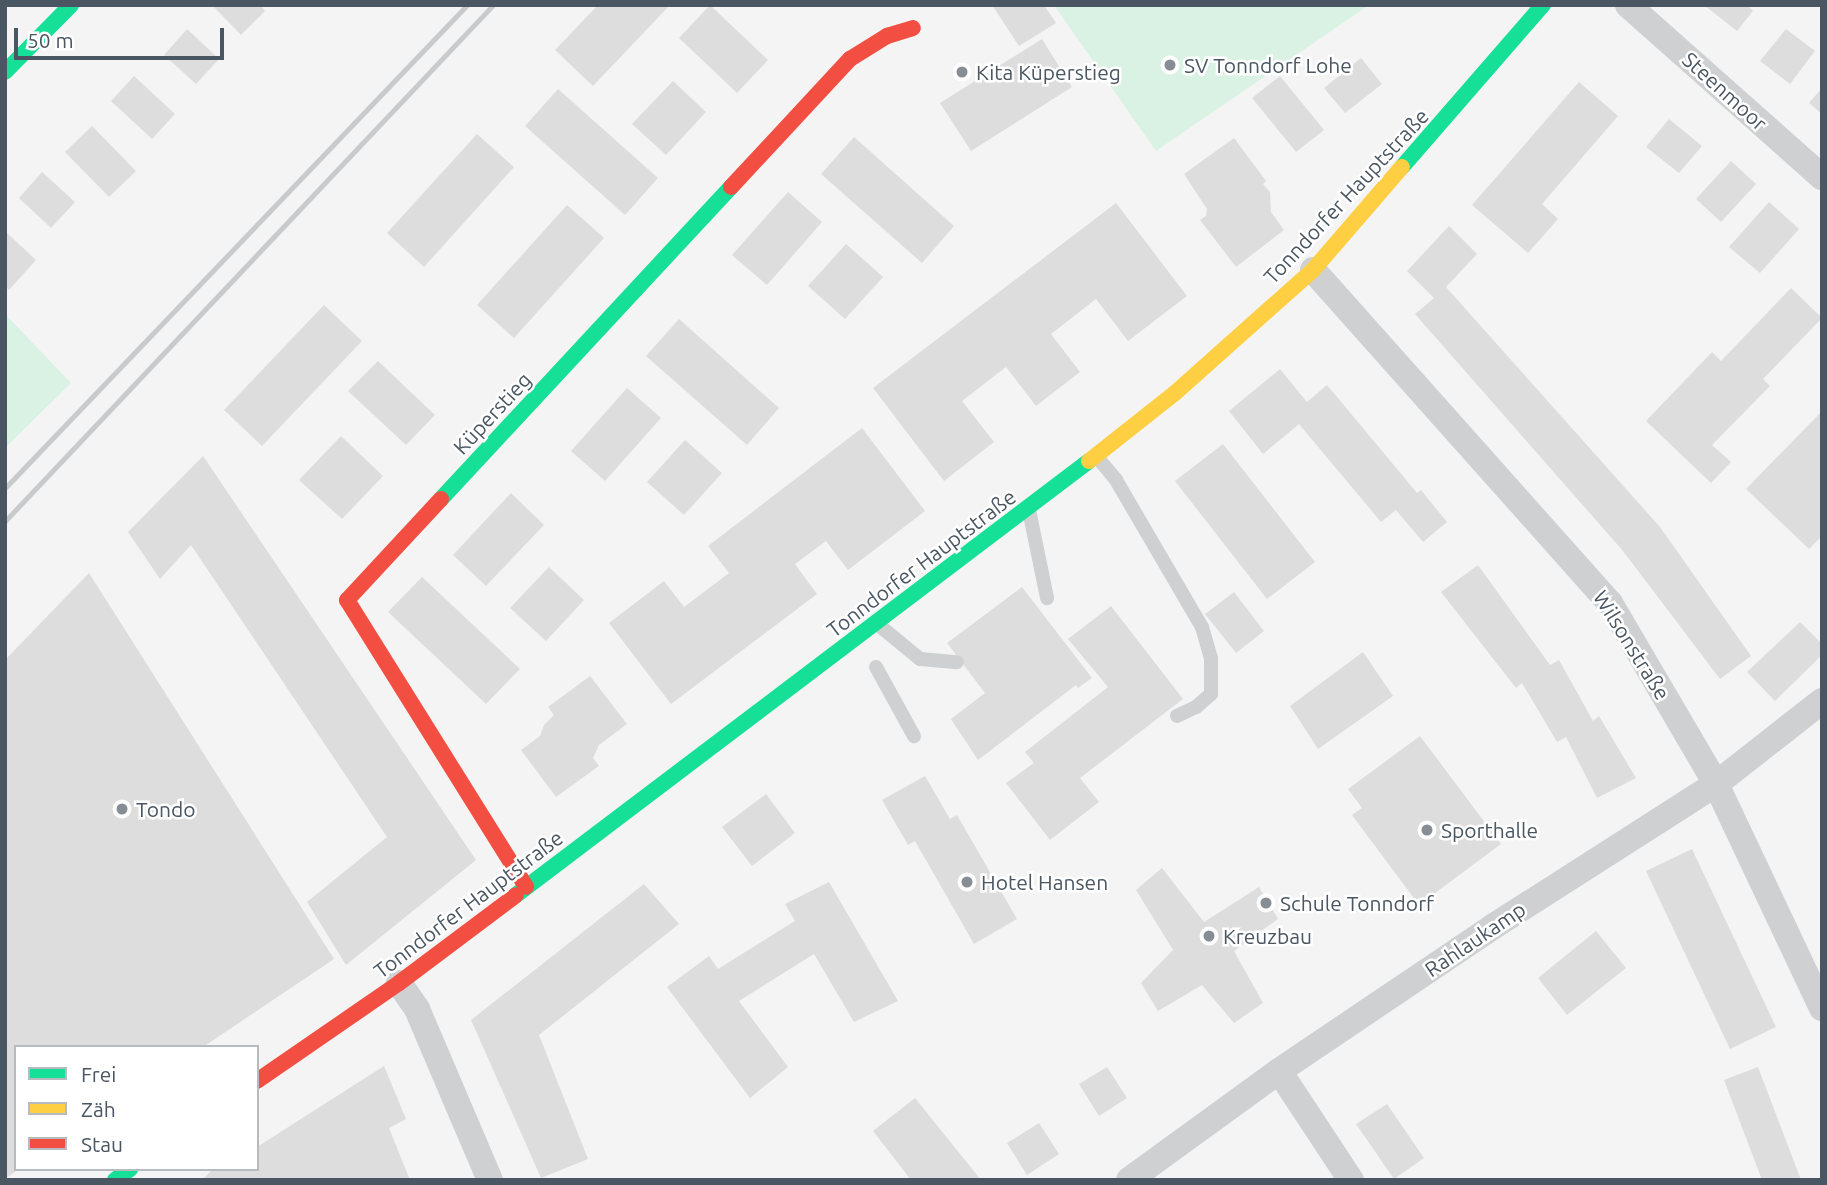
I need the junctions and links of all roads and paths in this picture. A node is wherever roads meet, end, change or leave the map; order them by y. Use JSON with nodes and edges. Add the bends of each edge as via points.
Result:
{"nodes":[{"id":1,"x":71,"y":5,"type":"edge"},
{"id":2,"x":1543,"y":5,"type":"edge"},
{"id":3,"x":1628,"y":5,"type":"edge"},
{"id":4,"x":913,"y":28,"type":"dead end"},
{"id":5,"x":5,"y":72,"type":"edge"},
{"id":6,"x":1822,"y":177,"type":"edge"},
{"id":7,"x":1313,"y":270,"type":"junction"},
{"id":8,"x":1097,"y":457,"type":"junction"},
{"id":9,"x":1029,"y":509,"type":"junction"},
{"id":10,"x":1047,"y":598,"type":"dead end"},
{"id":11,"x":874,"y":621,"type":"junction"},
{"id":12,"x":957,"y":662,"type":"dead end"},
{"id":13,"x":876,"y":667,"type":"dead end"},
{"id":14,"x":1822,"y":701,"type":"edge"},
{"id":15,"x":1177,"y":716,"type":"dead end"},
{"id":16,"x":914,"y":736,"type":"dead end"},
{"id":17,"x":1716,"y":784,"type":"junction"},
{"id":18,"x":526,"y":887,"type":"junction"},
{"id":19,"x":399,"y":983,"type":"junction"},
{"id":20,"x":1822,"y":1008,"type":"edge"},
{"id":21,"x":1279,"y":1071,"type":"junction"},
{"id":22,"x":259,"y":1080,"type":"edge"},
{"id":23,"x":490,"y":1180,"type":"edge"},
{"id":24,"x":1129,"y":1180,"type":"edge"},
{"id":25,"x":1351,"y":1180,"type":"edge"}],
"edges":[{"from":1,"to":5,"type":"main road"},
{"from":2,"to":7,"type":"main road","name":"Tonndorfer Hauptstraße"},
{"from":3,"to":6,"type":"street","name":"Steenmoor"},
{"from":4,"to":18,"type":"main road","name":"Küperstieg","via":[[887,36],[850,59],[347,600]]},
{"from":7,"to":8,"type":"main road","name":"Tonndorfer Hauptstraße"},
{"from":7,"to":17,"type":"street","name":"Wilsonstraße","via":[[1610,603]]},
{"from":8,"to":9,"type":"main road","name":"Tonndorfer Hauptstraße"},
{"from":8,"to":15,"type":"lane","via":[[1116,480],[1202,627],[1211,658],[1211,694],[1196,708]]},
{"from":9,"to":10,"type":"lane"},
{"from":9,"to":11,"type":"main road","name":"Tonndorfer Hauptstraße"},
{"from":11,"to":12,"type":"lane","via":[[920,659]]},
{"from":11,"to":18,"type":"main road","name":"Tonndorfer Hauptstraße"},
{"from":13,"to":16,"type":"lane"},
{"from":14,"to":17,"type":"street","name":"Rahlaukamp"},
{"from":17,"to":20,"type":"street","name":"Wilsonstraße"},
{"from":17,"to":21,"type":"street","name":"Rahlaukamp"},
{"from":18,"to":19,"type":"main road","name":"Tonndorfer Hauptstraße"},
{"from":19,"to":22,"type":"main road","name":"Tonndorfer Hauptstraße"},
{"from":19,"to":23,"type":"street","via":[[417,1009]]},
{"from":21,"to":24,"type":"street","name":"Rahlaukamp"},
{"from":21,"to":25,"type":"street"}]}
